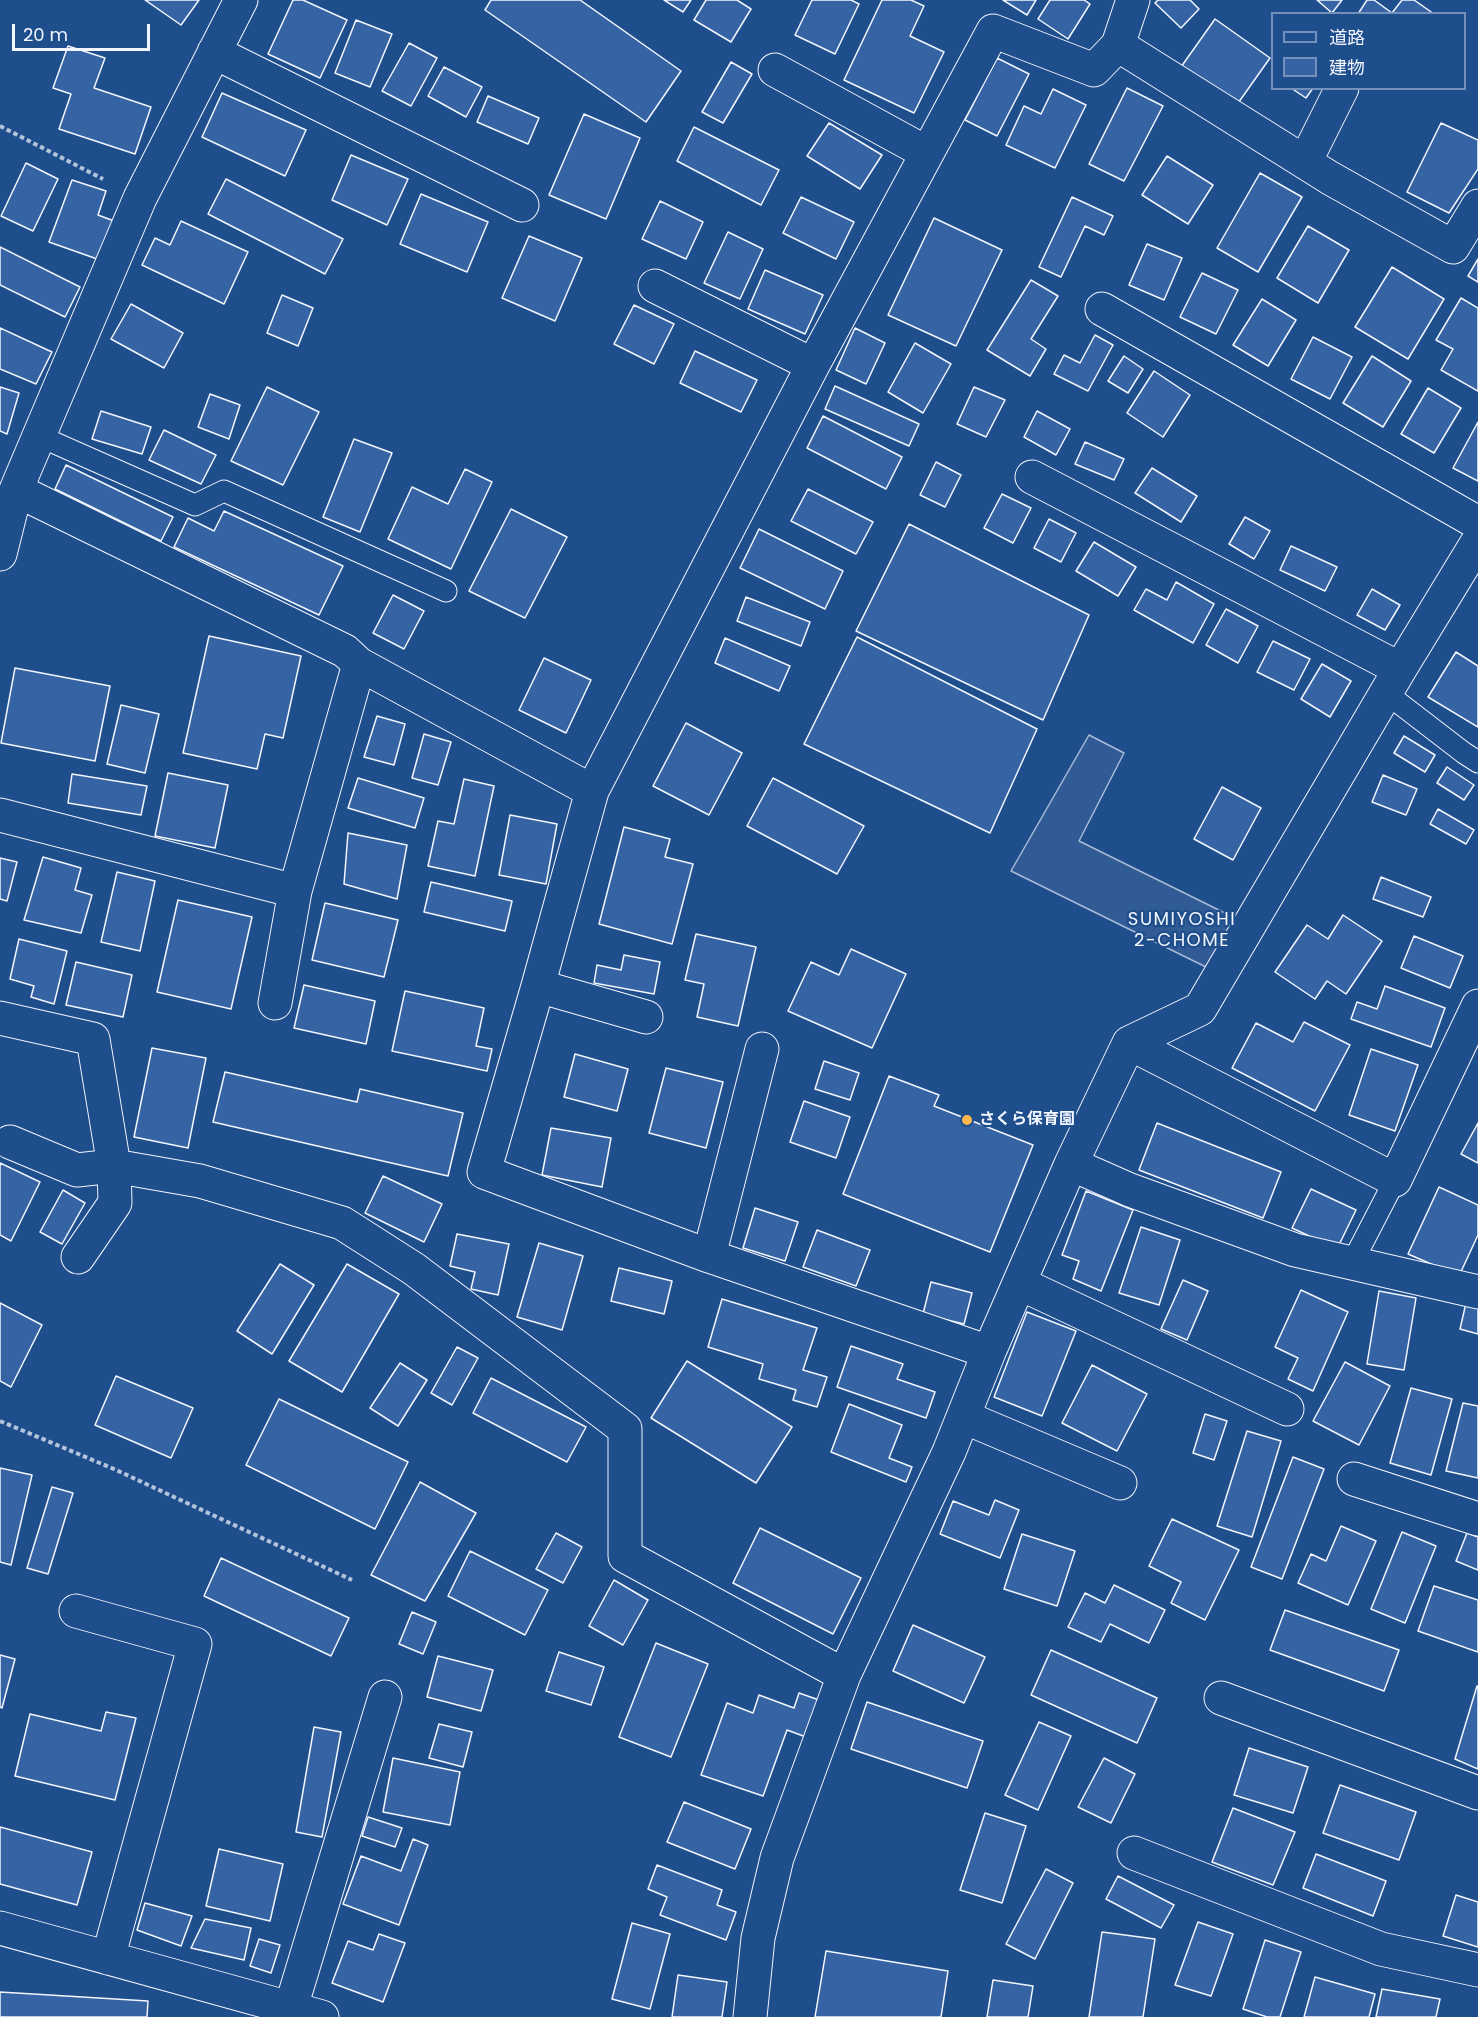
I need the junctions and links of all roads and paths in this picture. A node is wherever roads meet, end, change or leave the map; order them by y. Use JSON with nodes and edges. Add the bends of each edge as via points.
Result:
{"nodes":[{"id":1,"x":241,"y":0,"type":"edge"},
{"id":2,"x":1133,"y":0,"type":"edge"},
{"id":3,"x":1118,"y":45,"type":"junction"},
{"id":4,"x":214,"y":52,"type":"junction"},
{"id":5,"x":775,"y":70,"type":"dead end"},
{"id":6,"x":1341,"y":90,"type":"edge"},
{"id":7,"x":0,"y":126,"type":"edge"},
{"id":8,"x":927,"y":153,"type":"junction"},
{"id":9,"x":1305,"y":162,"type":"junction"},
{"id":10,"x":140,"y":198,"type":"junction"},
{"id":11,"x":522,"y":205,"type":"dead end"},
{"id":12,"x":1478,"y":206,"type":"edge"},
{"id":13,"x":655,"y":286,"type":"dead end"},
{"id":14,"x":1102,"y":309,"type":"dead end"},
{"id":15,"x":813,"y":365,"type":"junction"},
{"id":16,"x":39,"y":435,"type":"junction"},
{"id":17,"x":1032,"y":477,"type":"dead end"},
{"id":18,"x":16,"y":489,"type":"junction"},
{"id":19,"x":1478,"y":523,"type":"edge"},
{"id":20,"x":1478,"y":541,"type":"edge"},
{"id":21,"x":0,"y":555,"type":"edge"},
{"id":22,"x":446,"y":591,"type":"dead end"},
{"id":23,"x":359,"y":664,"type":"junction"},
{"id":24,"x":1393,"y":681,"type":"junction"},
{"id":25,"x":1478,"y":762,"type":"edge"},
{"id":26,"x":592,"y":791,"type":"junction"},
{"id":27,"x":0,"y":815,"type":"edge"},
{"id":28,"x":295,"y":891,"type":"junction"},
{"id":29,"x":538,"y":986,"type":"junction"},
{"id":30,"x":275,"y":1003,"type":"dead end"},
{"id":31,"x":1478,"y":1006,"type":"edge"},
{"id":32,"x":646,"y":1017,"type":"dead end"},
{"id":33,"x":0,"y":1018,"type":"edge"},
{"id":34,"x":1129,"y":1043,"type":"junction"},
{"id":35,"x":762,"y":1049,"type":"dead end"},
{"id":36,"x":10,"y":1142,"type":"dead end"},
{"id":37,"x":1071,"y":1164,"type":"junction"},
{"id":38,"x":114,"y":1166,"type":"junction"},
{"id":39,"x":1395,"y":1180,"type":"junction"},
{"id":40,"x":709,"y":1256,"type":"junction"},
{"id":41,"x":78,"y":1257,"type":"dead end"},
{"id":42,"x":1352,"y":1263,"type":"junction"},
{"id":43,"x":1019,"y":1283,"type":"junction"},
{"id":44,"x":1478,"y":1292,"type":"edge"},
{"id":45,"x":989,"y":1352,"type":"junction"},
{"id":46,"x":1287,"y":1409,"type":"dead end"},
{"id":47,"x":964,"y":1418,"type":"junction"},
{"id":48,"x":0,"y":1420,"type":"edge"},
{"id":49,"x":1354,"y":1479,"type":"dead end"},
{"id":50,"x":1120,"y":1483,"type":"dead end"},
{"id":51,"x":1478,"y":1519,"type":"edge"},
{"id":52,"x":352,"y":1580,"type":"dead end"},
{"id":53,"x":76,"y":1611,"type":"dead end"},
{"id":54,"x":844,"y":1675,"type":"junction"},
{"id":55,"x":384,"y":1697,"type":"dead end"},
{"id":56,"x":1221,"y":1698,"type":"dead end"},
{"id":57,"x":1478,"y":1793,"type":"edge"},
{"id":58,"x":1134,"y":1853,"type":"dead end"},
{"id":59,"x":0,"y":1928,"type":"edge"},
{"id":60,"x":108,"y":1958,"type":"junction"},
{"id":61,"x":1478,"y":1970,"type":"edge"},
{"id":62,"x":301,"y":2015,"type":"edge"},
{"id":63,"x":750,"y":2017,"type":"edge"}],
"edges":[{"from":1,"to":4,"type":"street"},
{"from":2,"to":3,"type":"street"},
{"from":3,"to":8,"type":"street","via":[[1094,70],[993,31]]},
{"from":3,"to":9,"type":"street"},
{"from":4,"to":10,"type":"street"},
{"from":4,"to":11,"type":"street"},
{"from":5,"to":8,"type":"street"},
{"from":6,"to":9,"type":"street"},
{"from":7,"to":10,"type":"path"},
{"from":8,"to":15,"type":"street"},
{"from":9,"to":12,"type":"street","via":[[1454,247]]},
{"from":10,"to":16,"type":"street"},
{"from":13,"to":15,"type":"street"},
{"from":14,"to":19,"type":"street"},
{"from":15,"to":26,"type":"street"},
{"from":16,"to":18,"type":"street"},
{"from":16,"to":22,"type":"lane","via":[[195,505],[224,491]]},
{"from":17,"to":24,"type":"street"},
{"from":18,"to":21,"type":"street"},
{"from":18,"to":23,"type":"street","via":[[345,651]]},
{"from":20,"to":24,"type":"street"},
{"from":23,"to":26,"type":"street"},
{"from":23,"to":28,"type":"street"},
{"from":24,"to":25,"type":"lane","via":[[1464,753]]},
{"from":24,"to":34,"type":"street","via":[[1200,1009]]},
{"from":26,"to":29,"type":"street"},
{"from":27,"to":28,"type":"street"},
{"from":28,"to":30,"type":"street"},
{"from":29,"to":32,"type":"street"},
{"from":29,"to":40,"type":"street","via":[[484,1172]]},
{"from":31,"to":39,"type":"street"},
{"from":33,"to":38,"type":"street","via":[[93,1039]]},
{"from":34,"to":37,"type":"street"},
{"from":34,"to":39,"type":"street"},
{"from":35,"to":40,"type":"street"},
{"from":36,"to":38,"type":"street","via":[[77,1170]]},
{"from":37,"to":42,"type":"street","via":[[1130,1190],[1295,1250]]},
{"from":37,"to":43,"type":"street"},
{"from":38,"to":41,"type":"street","via":[[116,1203]]},
{"from":38,"to":54,"type":"street","via":[[200,1181],[342,1223],[414,1269],[625,1429],[625,1556]]},
{"from":39,"to":42,"type":"lane"},
{"from":40,"to":45,"type":"street"},
{"from":42,"to":44,"type":"street"},
{"from":43,"to":45,"type":"street"},
{"from":43,"to":46,"type":"street"},
{"from":45,"to":47,"type":"street"},
{"from":47,"to":50,"type":"street"},
{"from":47,"to":54,"type":"street"},
{"from":48,"to":52,"type":"path"},
{"from":49,"to":51,"type":"street"},
{"from":53,"to":60,"type":"street","via":[[195,1644]]},
{"from":54,"to":63,"type":"street","via":[[777,1858],[758,1938]]},
{"from":55,"to":62,"type":"street"},
{"from":56,"to":57,"type":"street"},
{"from":58,"to":61,"type":"street","via":[[1381,1948]]},
{"from":59,"to":60,"type":"street"},
{"from":60,"to":62,"type":"street"}]}
